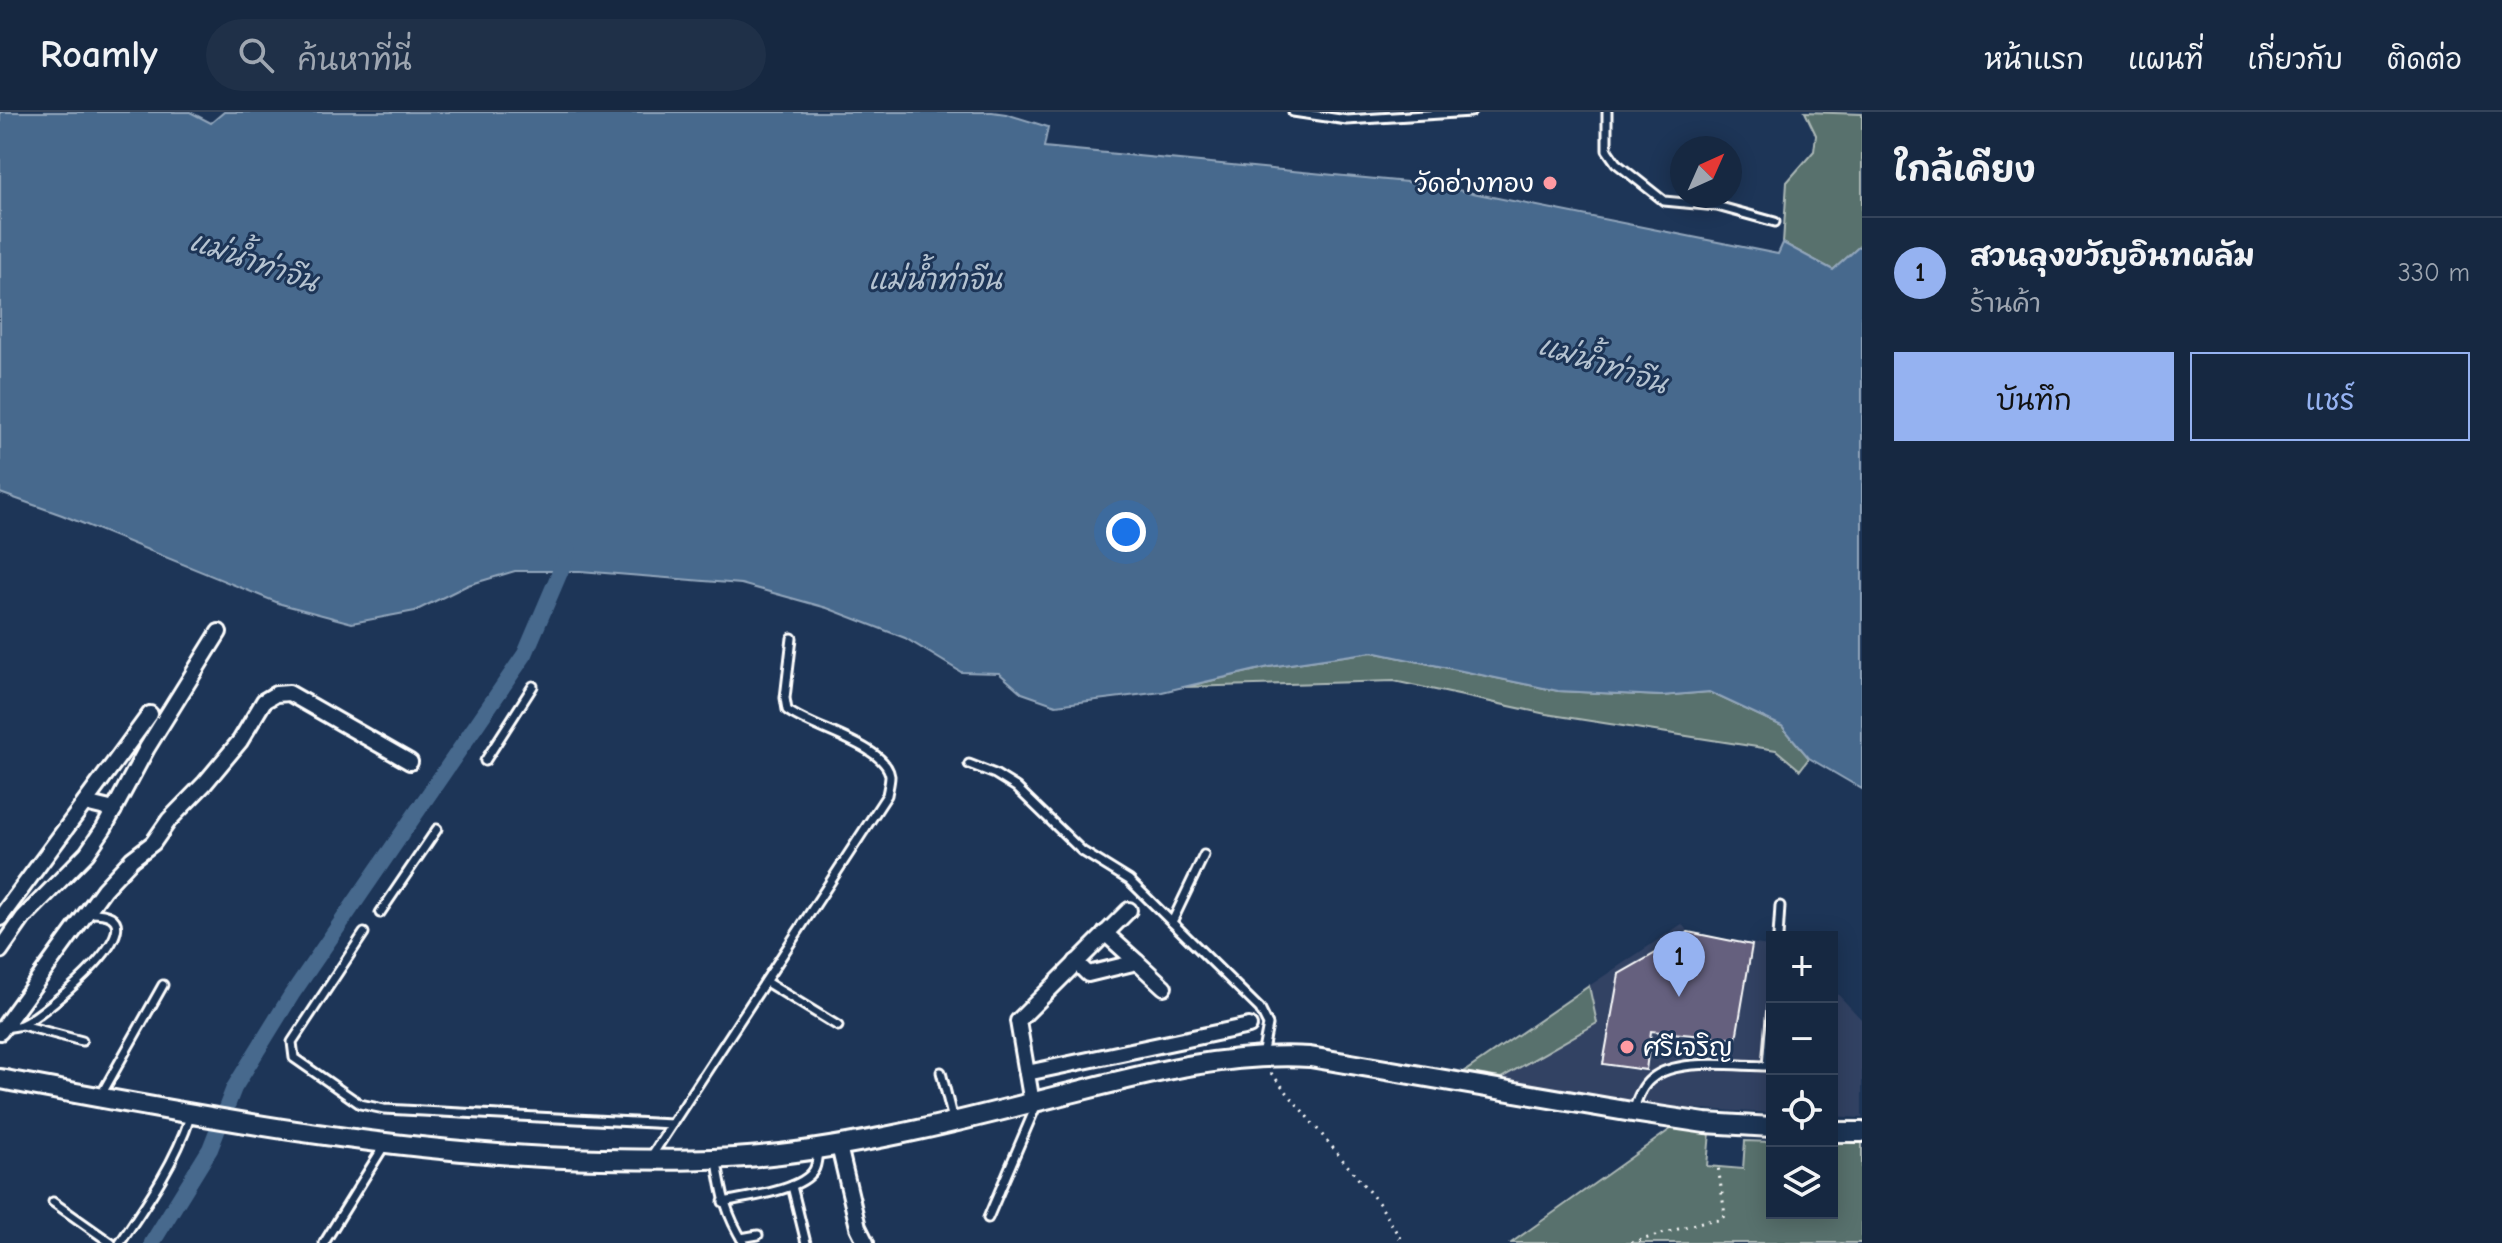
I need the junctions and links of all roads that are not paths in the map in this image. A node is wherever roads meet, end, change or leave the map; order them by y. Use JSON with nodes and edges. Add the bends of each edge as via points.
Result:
{"nodes":[{"id":1,"x":1293,"y":112,"type":"edge"},
{"id":2,"x":1379,"y":112,"type":"edge"},
{"id":3,"x":1471,"y":112,"type":"edge"},
{"id":4,"x":1607,"y":112,"type":"edge"},
{"id":5,"x":1440,"y":113,"type":"edge"},
{"id":6,"x":1385,"y":119,"type":"junction"},
{"id":7,"x":1775,"y":222,"type":"dead end"},
{"id":8,"x":219,"y":632,"type":"dead end"},
{"id":9,"x":792,"y":638,"type":"dead end"},
{"id":10,"x":533,"y":686,"type":"dead end"},
{"id":11,"x":150,"y":714,"type":"dead end"},
{"id":12,"x":485,"y":761,"type":"dead end"},
{"id":13,"x":410,"y":762,"type":"dead end"},
{"id":14,"x":969,"y":764,"type":"dead end"},
{"id":15,"x":85,"y":803,"type":"junction"},
{"id":16,"x":114,"y":810,"type":"junction"},
{"id":17,"x":437,"y":829,"type":"dead end"},
{"id":18,"x":1204,"y":855,"type":"dead end"},
{"id":19,"x":1780,"y":906,"type":"dead end"},
{"id":20,"x":1129,"y":910,"type":"dead end"},
{"id":21,"x":87,"y":913,"type":"junction"},
{"id":22,"x":380,"y":913,"type":"dead end"},
{"id":23,"x":0,"y":918,"type":"edge"},
{"id":24,"x":1172,"y":922,"type":"junction"},
{"id":25,"x":1778,"y":931,"type":"edge"},
{"id":26,"x":364,"y":933,"type":"dead end"},
{"id":27,"x":1105,"y":933,"type":"junction"},
{"id":28,"x":0,"y":951,"type":"edge"},
{"id":29,"x":1076,"y":962,"type":"junction"},
{"id":30,"x":1137,"y":962,"type":"junction"},
{"id":31,"x":766,"y":982,"type":"junction"},
{"id":32,"x":163,"y":985,"type":"dead end"},
{"id":33,"x":1164,"y":987,"type":"dead end"},
{"id":34,"x":22,"y":1025,"type":"junction"},
{"id":35,"x":838,"y":1026,"type":"dead end"},
{"id":36,"x":1249,"y":1026,"type":"dead end"},
{"id":37,"x":1,"y":1030,"type":"edge"},
{"id":38,"x":82,"y":1041,"type":"dead end"},
{"id":39,"x":1266,"y":1056,"type":"junction"},
{"id":40,"x":1766,"y":1067,"type":"edge"},
{"id":41,"x":941,"y":1072,"type":"dead end"},
{"id":42,"x":1027,"y":1073,"type":"junction"},
{"id":43,"x":0,"y":1079,"type":"edge"},
{"id":44,"x":100,"y":1098,"type":"junction"},
{"id":45,"x":1035,"y":1102,"type":"junction"},
{"id":46,"x":1632,"y":1112,"type":"junction"},
{"id":47,"x":191,"y":1115,"type":"junction"},
{"id":48,"x":954,"y":1122,"type":"junction"},
{"id":49,"x":672,"y":1124,"type":"junction"},
{"id":50,"x":1766,"y":1127,"type":"edge"},
{"id":51,"x":1838,"y":1132,"type":"edge"},
{"id":52,"x":1862,"y":1132,"type":"edge"},
{"id":53,"x":385,"y":1144,"type":"junction"},
{"id":54,"x":839,"y":1146,"type":"junction"},
{"id":55,"x":818,"y":1149,"type":"junction"},
{"id":56,"x":649,"y":1160,"type":"junction"},
{"id":57,"x":717,"y":1161,"type":"junction"},
{"id":58,"x":792,"y":1186,"type":"junction"},
{"id":59,"x":53,"y":1202,"type":"dead end"},
{"id":60,"x":723,"y":1202,"type":"junction"},
{"id":61,"x":988,"y":1218,"type":"dead end"},
{"id":62,"x":802,"y":1227,"type":"junction"},
{"id":63,"x":792,"y":1228,"type":"dead end"},
{"id":64,"x":758,"y":1235,"type":"dead end"},
{"id":65,"x":742,"y":1240,"type":"edge"},
{"id":66,"x":111,"y":1243,"type":"edge"},
{"id":67,"x":120,"y":1243,"type":"edge"},
{"id":68,"x":324,"y":1243,"type":"edge"},
{"id":69,"x":806,"y":1243,"type":"edge"},
{"id":70,"x":866,"y":1243,"type":"edge"}],
"edges":[{"from":1,"to":6,"type":"lane"},
{"from":2,"to":6,"type":"lane"},
{"from":3,"to":5,"type":"lane"},
{"from":4,"to":7,"type":"lane","via":[[1607,150],[1664,201],[1717,206]]},
{"from":5,"to":6,"type":"lane"},
{"from":8,"to":16,"type":"street"},
{"from":9,"to":31,"type":"lane","via":[[787,710],[865,747],[885,764],[890,777],[887,795]]},
{"from":10,"to":12,"type":"lane"},
{"from":11,"to":15,"type":"street"},
{"from":13,"to":21,"type":"street","via":[[305,701],[289,693],[276,694],[264,701],[205,783]]},
{"from":14,"to":24,"type":"lane","via":[[1016,787],[1082,851],[1129,880]]},
{"from":15,"to":16,"type":"street"},
{"from":15,"to":23,"type":"street"},
{"from":16,"to":28,"type":"street","via":[[87,853],[23,918]]},
{"from":17,"to":22,"type":"lane"},
{"from":18,"to":24,"type":"lane"},
{"from":19,"to":25,"type":"lane"},
{"from":20,"to":27,"type":"street"},
{"from":21,"to":34,"type":"lane","via":[[102,912],[111,919],[116,937],[65,994]]},
{"from":21,"to":37,"type":"street"},
{"from":24,"to":39,"type":"lane","via":[[1260,1009],[1268,1025]]},
{"from":26,"to":49,"type":"lane","via":[[292,1042],[294,1058],[360,1104]]},
{"from":27,"to":29,"type":"street"},
{"from":27,"to":30,"type":"street"},
{"from":29,"to":30,"type":"street","via":[[1088,974]]},
{"from":29,"to":42,"type":"street","via":[[1018,1021]]},
{"from":30,"to":33,"type":"street"},
{"from":31,"to":35,"type":"lane"},
{"from":31,"to":49,"type":"lane"},
{"from":32,"to":44,"type":"lane"},
{"from":34,"to":37,"type":"lane"},
{"from":34,"to":38,"type":"lane"},
{"from":36,"to":42,"type":"street"},
{"from":39,"to":45,"type":"main road","via":[[1206,1061]]},
{"from":39,"to":46,"type":"main road","via":[[1310,1057]]},
{"from":40,"to":46,"type":"lane","via":[[1665,1069],[1649,1080]]},
{"from":41,"to":48,"type":"lane"},
{"from":42,"to":45,"type":"street"},
{"from":43,"to":44,"type":"main road"},
{"from":44,"to":47,"type":"main road"},
{"from":45,"to":48,"type":"main road"},
{"from":45,"to":61,"type":"lane"},
{"from":46,"to":50,"type":"main road"},
{"from":47,"to":53,"type":"main road"},
{"from":47,"to":67,"type":"lane","via":[[172,1160]]},
{"from":48,"to":54,"type":"main road"},
{"from":49,"to":56,"type":"lane"},
{"from":51,"to":52,"type":"main road"},
{"from":53,"to":56,"type":"main road","via":[[474,1154]]},
{"from":53,"to":68,"type":"lane"},
{"from":54,"to":55,"type":"main road"},
{"from":54,"to":70,"type":"street"},
{"from":55,"to":57,"type":"main road"},
{"from":55,"to":58,"type":"lane","via":[[816,1169]]},
{"from":56,"to":57,"type":"main road"},
{"from":57,"to":60,"type":"lane"},
{"from":58,"to":60,"type":"lane"},
{"from":58,"to":62,"type":"lane"},
{"from":59,"to":66,"type":"lane"},
{"from":60,"to":65,"type":"lane"},
{"from":62,"to":63,"type":"lane"},
{"from":62,"to":69,"type":"lane"},
{"from":64,"to":65,"type":"lane"}]}
